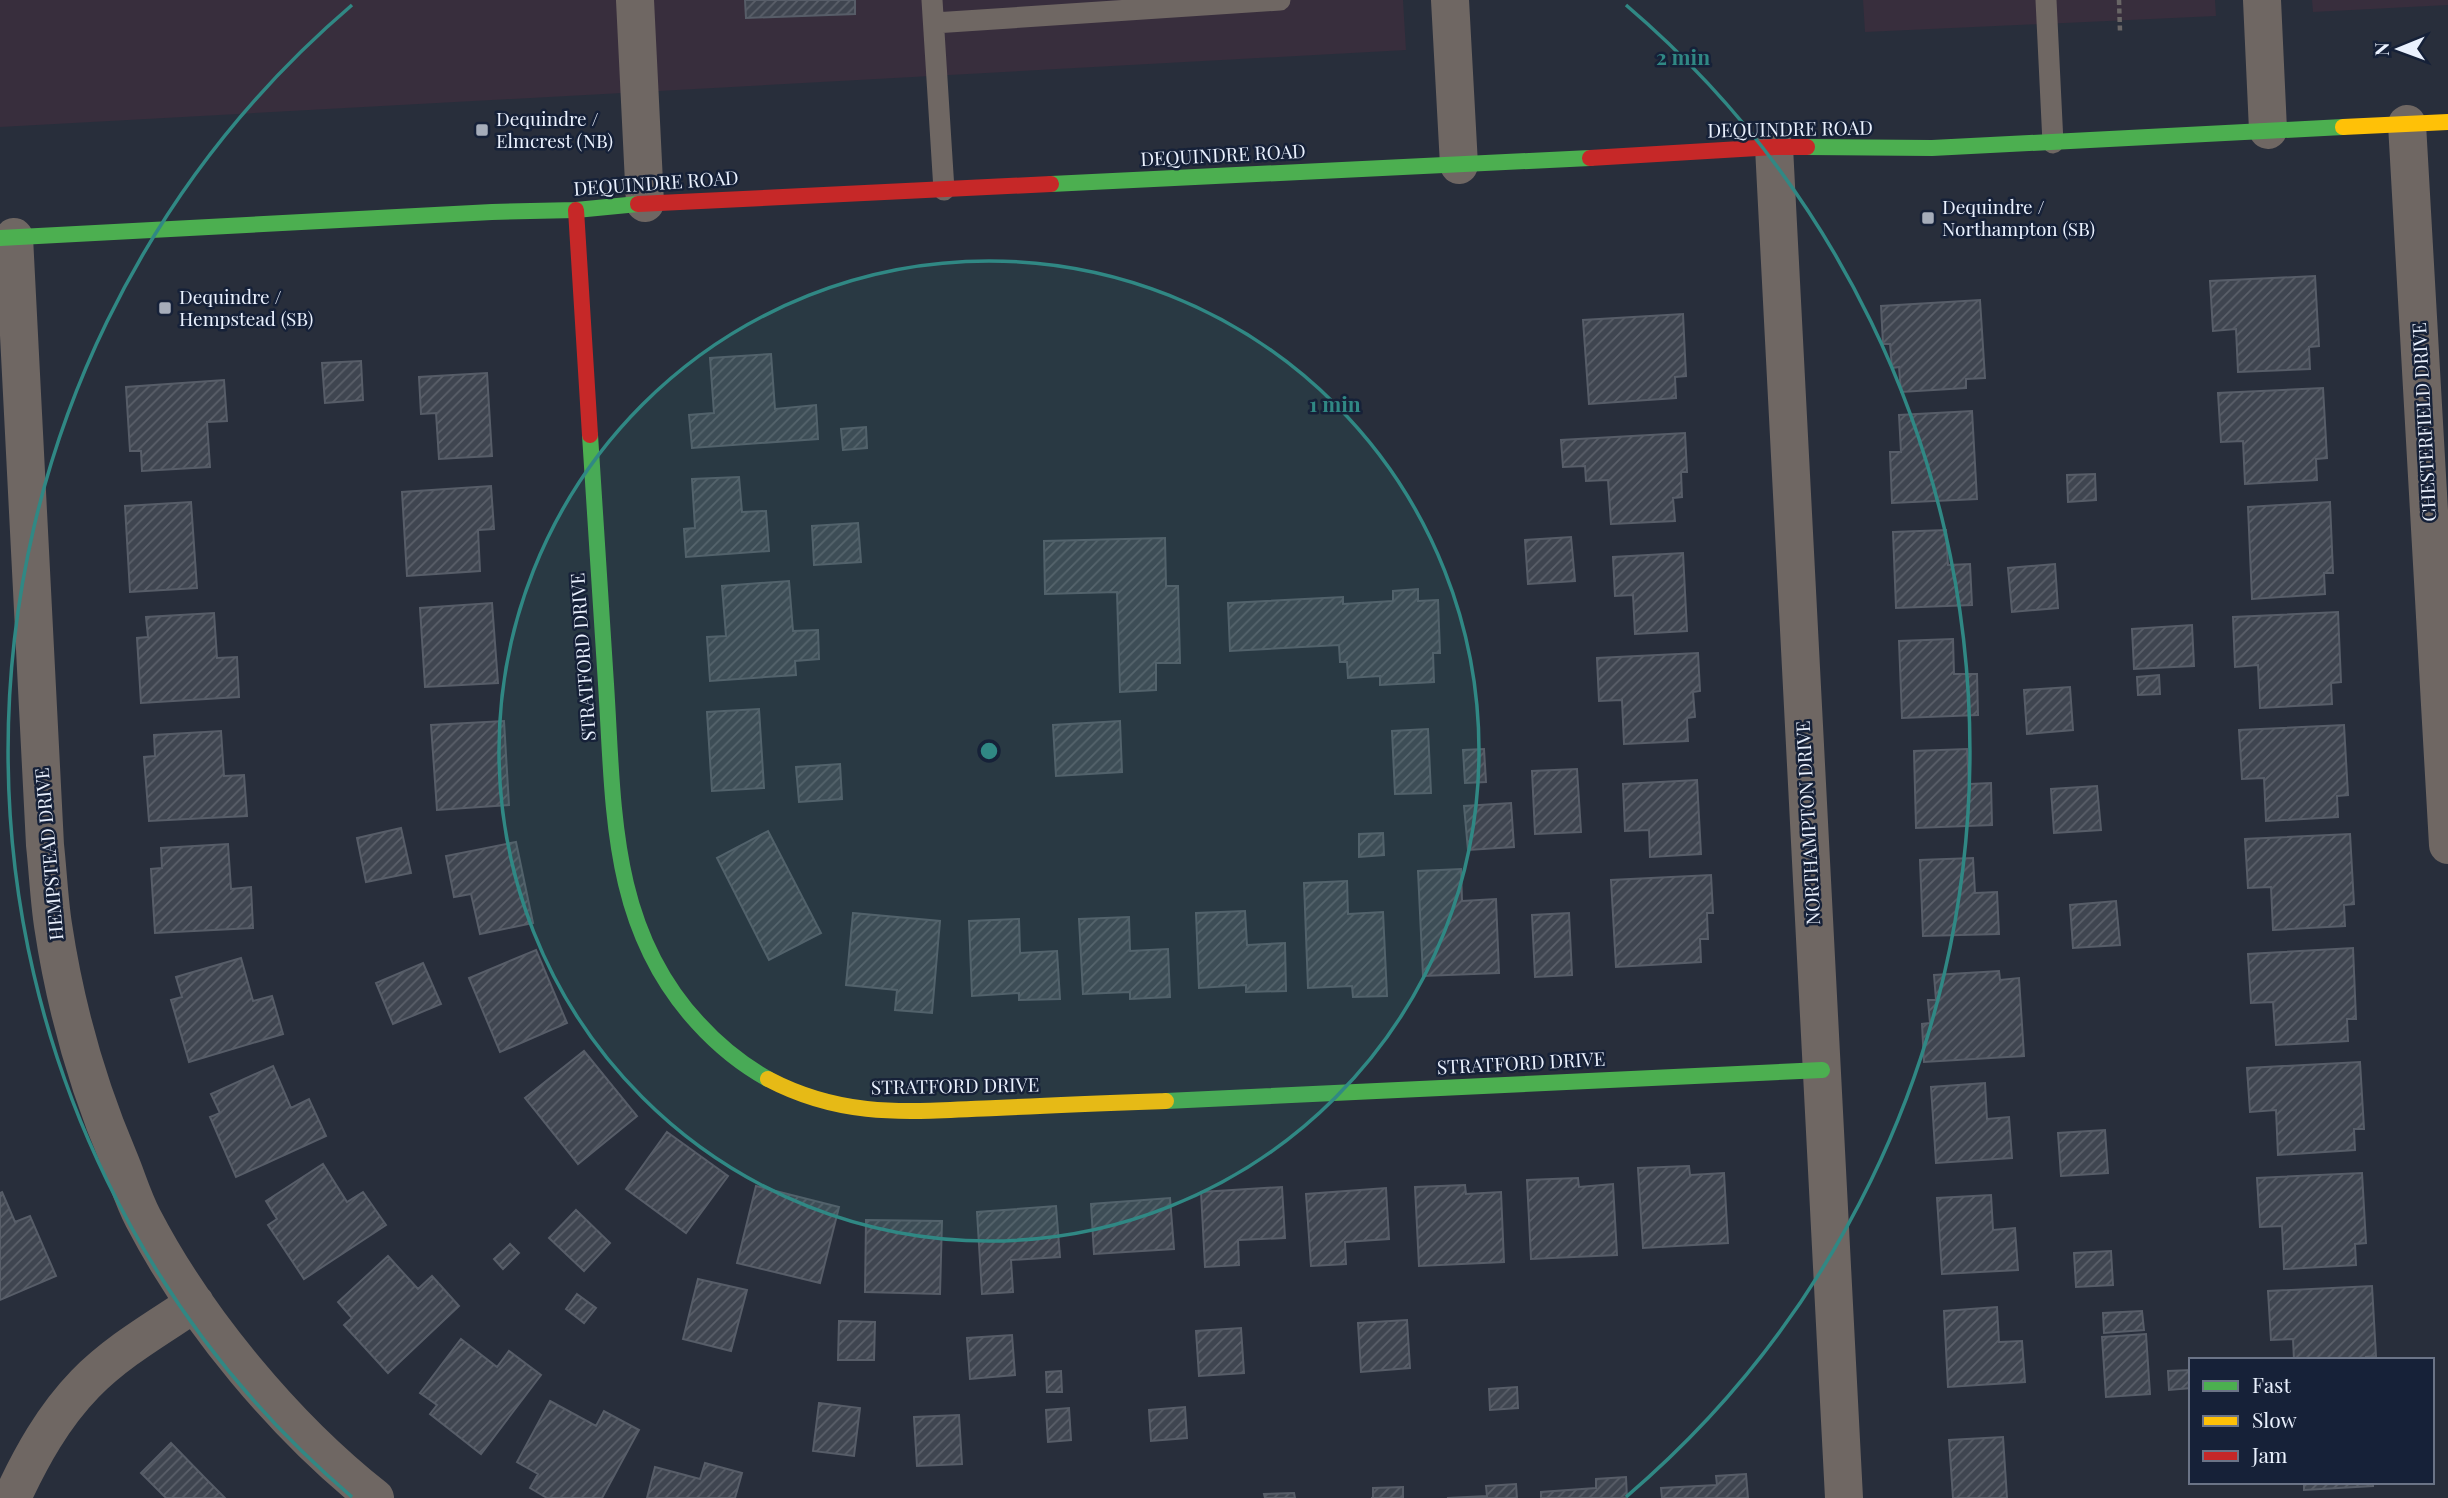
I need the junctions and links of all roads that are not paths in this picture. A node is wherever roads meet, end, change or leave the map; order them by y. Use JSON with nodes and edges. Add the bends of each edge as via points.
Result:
{"nodes":[{"id":1,"x":635,"y":0,"type":"edge"},
{"id":2,"x":932,"y":0,"type":"edge"},
{"id":3,"x":1280,"y":0,"type":"edge"},
{"id":4,"x":1450,"y":0,"type":"edge"},
{"id":5,"x":2046,"y":0,"type":"edge"},
{"id":6,"x":2262,"y":0,"type":"edge"},
{"id":7,"x":934,"y":23,"type":"junction"},
{"id":8,"x":2448,"y":122,"type":"edge"},
{"id":9,"x":2407,"y":124,"type":"junction"},
{"id":10,"x":2269,"y":130,"type":"junction"},
{"id":11,"x":2053,"y":143,"type":"junction"},
{"id":12,"x":1774,"y":147,"type":"junction"},
{"id":13,"x":1459,"y":165,"type":"junction"},
{"id":14,"x":944,"y":190,"type":"junction"},
{"id":15,"x":645,"y":203,"type":"junction"},
{"id":16,"x":576,"y":210,"type":"junction"},
{"id":17,"x":7,"y":237,"type":"edge"},
{"id":18,"x":2448,"y":845,"type":"edge"},
{"id":19,"x":1822,"y":1070,"type":"junction"},
{"id":20,"x":195,"y":1303,"type":"junction"},
{"id":21,"x":12,"y":1498,"type":"edge"},
{"id":22,"x":375,"y":1498,"type":"edge"},
{"id":23,"x":1844,"y":1498,"type":"edge"}],
"edges":[{"from":1,"to":15,"type":"street"},
{"from":2,"to":7,"type":"lane"},
{"from":3,"to":7,"type":"lane"},
{"from":4,"to":13,"type":"street"},
{"from":5,"to":11,"type":"lane"},
{"from":6,"to":10,"type":"street"},
{"from":7,"to":14,"type":"lane"},
{"from":8,"to":9,"type":"main road","name":"DEQUINDRE ROAD"},
{"from":9,"to":10,"type":"main road","name":"DEQUINDRE ROAD"},
{"from":9,"to":18,"type":"street","name":"CHESTERFIELD DRIVE"},
{"from":10,"to":11,"type":"main road","name":"DEQUINDRE ROAD"},
{"from":11,"to":12,"type":"main road","name":"DEQUINDRE ROAD"},
{"from":12,"to":13,"type":"main road","name":"DEQUINDRE ROAD"},
{"from":12,"to":19,"type":"street","name":"NORTHAMPTON DRIVE"},
{"from":13,"to":14,"type":"main road","name":"DEQUINDRE ROAD"},
{"from":14,"to":15,"type":"main road","name":"DEQUINDRE ROAD"},
{"from":15,"to":16,"type":"main road","name":"DEQUINDRE ROAD"},
{"from":16,"to":17,"type":"main road","name":"DEQUINDRE ROAD"},
{"from":16,"to":19,"type":"main road","name":"STRATFORD DRIVE","via":[[615,840],[630,904],[652,961],[688,1015],[741,1062],[777,1084],[815,1099],[888,1112]]},
{"from":17,"to":20,"type":"street","name":"HEMPSTEAD DRIVE","via":[[52,923],[69,1013],[101,1116],[143,1217]]},
{"from":19,"to":23,"type":"street","name":"NORTHAMPTON DRIVE"},
{"from":20,"to":21,"type":"street","via":[[86,1383],[33,1453]]},
{"from":20,"to":22,"type":"street","name":"HEMPSTEAD DRIVE","via":[[251,1376],[313,1444]]}]}
